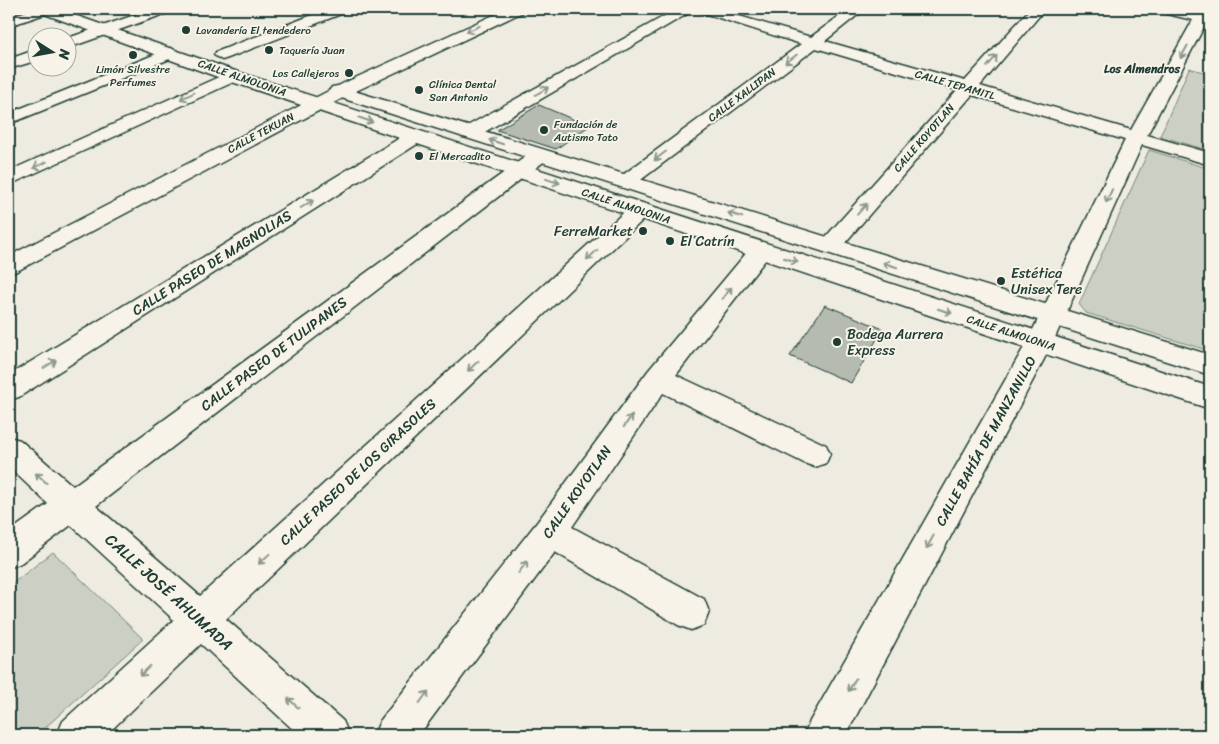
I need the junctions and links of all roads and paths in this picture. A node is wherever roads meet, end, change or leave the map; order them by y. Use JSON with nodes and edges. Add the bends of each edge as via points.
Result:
{"nodes":[{"id":1,"x":45,"y":9,"type":"edge"},
{"id":2,"x":166,"y":9,"type":"edge"},
{"id":3,"x":341,"y":9,"type":"edge"},
{"id":4,"x":518,"y":9,"type":"edge"},
{"id":5,"x":687,"y":9,"type":"edge"},
{"id":6,"x":700,"y":9,"type":"edge"},
{"id":7,"x":858,"y":9,"type":"edge"},
{"id":8,"x":1038,"y":9,"type":"edge"},
{"id":9,"x":1163,"y":9,"type":"edge"},
{"id":10,"x":1206,"y":15,"type":"edge"},
{"id":11,"x":104,"y":21,"type":"junction"},
{"id":12,"x":9,"y":22,"type":"edge"},
{"id":13,"x":127,"y":22,"type":"junction"},
{"id":14,"x":78,"y":36,"type":"edge"},
{"id":15,"x":813,"y":42,"type":"junction"},
{"id":16,"x":171,"y":53,"type":"junction"},
{"id":17,"x":222,"y":54,"type":"junction"},
{"id":18,"x":28,"y":57,"type":"edge"},
{"id":19,"x":9,"y":64,"type":"edge"},
{"id":20,"x":232,"y":76,"type":"junction"},
{"id":21,"x":968,"y":89,"type":"junction"},
{"id":22,"x":334,"y":99,"type":"junction"},
{"id":23,"x":9,"y":119,"type":"edge"},
{"id":24,"x":469,"y":133,"type":"junction"},
{"id":25,"x":1136,"y":136,"type":"junction"},
{"id":26,"x":415,"y":137,"type":"junction"},
{"id":27,"x":1210,"y":159,"type":"edge"},
{"id":28,"x":530,"y":163,"type":"junction"},
{"id":29,"x":9,"y":179,"type":"edge"},
{"id":30,"x":627,"y":181,"type":"junction"},
{"id":31,"x":640,"y":210,"type":"junction"},
{"id":32,"x":830,"y":246,"type":"junction"},
{"id":33,"x":761,"y":250,"type":"junction"},
{"id":34,"x":9,"y":266,"type":"edge"},
{"id":35,"x":9,"y":274,"type":"edge"},
{"id":36,"x":1053,"y":317,"type":"junction"},
{"id":37,"x":1040,"y":342,"type":"junction"},
{"id":38,"x":1210,"y":365,"type":"edge"},
{"id":39,"x":658,"y":378,"type":"junction"},
{"id":40,"x":9,"y":389,"type":"edge"},
{"id":41,"x":1210,"y":398,"type":"edge"},
{"id":42,"x":9,"y":449,"type":"edge"},
{"id":43,"x":815,"y":454,"type":"dead end"},
{"id":44,"x":72,"y":506,"type":"junction"},
{"id":45,"x":550,"y":532,"type":"junction"},
{"id":46,"x":9,"y":552,"type":"edge"},
{"id":47,"x":691,"y":612,"type":"dead end"},
{"id":48,"x":199,"y":619,"type":"junction"},
{"id":49,"x":77,"y":735,"type":"edge"},
{"id":50,"x":329,"y":735,"type":"edge"},
{"id":51,"x":394,"y":735,"type":"edge"},
{"id":52,"x":824,"y":735,"type":"edge"}],
"edges":[{"from":1,"to":11,"type":"street","name":"CALLE ALMOLONIA"},
{"from":1,"to":12,"type":"street"},
{"from":2,"to":13,"type":"street"},
{"from":3,"to":17,"type":"street"},
{"from":4,"to":22,"type":"street","name":"CALLE TEKUAN","one_way":true},
{"from":24,"to":5,"type":"street","one_way":true},
{"from":6,"to":15,"type":"street","name":"CALLE TEPAMITL"},
{"from":7,"to":15,"type":"street","name":"CALLE XALLIPAN"},
{"from":21,"to":8,"type":"street","name":"CALLE KOYOTLAN","one_way":true},
{"from":9,"to":10,"type":"street"},
{"from":10,"to":25,"type":"street","name":"CALLE BAHÍA DE MANZANILLO","one_way":true},
{"from":11,"to":13,"type":"street"},
{"from":11,"to":14,"type":"street"},
{"from":11,"to":16,"type":"street","name":"CALLE ALMOLONIA"},
{"from":13,"to":17,"type":"street","name":"CALLE ALMOLONIA"},
{"from":15,"to":21,"type":"street","name":"CALLE TEPAMITL"},
{"from":15,"to":30,"type":"street","name":"CALLE XALLIPAN","one_way":true},
{"from":16,"to":20,"type":"street","name":"CALLE ALMOLONIA"},
{"from":16,"to":23,"type":"street"},
{"from":17,"to":22,"type":"street","name":"CALLE ALMOLONIA"},
{"from":18,"to":19,"type":"street"},
{"from":20,"to":22,"type":"street","name":"CALLE ALMOLONIA"},
{"from":20,"to":29,"type":"street","one_way":true},
{"from":21,"to":25,"type":"street","name":"CALLE TEPAMITL"},
{"from":32,"to":21,"type":"street","name":"CALLE KOYOTLAN","one_way":true},
{"from":22,"to":24,"type":"street","name":"CALLE ALMOLONIA"},
{"from":22,"to":26,"type":"street","name":"CALLE ALMOLONIA","one_way":true},
{"from":22,"to":34,"type":"street","name":"CALLE TEKUAN"},
{"from":22,"to":35,"type":"street","name":"CALLE TEKUAN"},
{"from":28,"to":24,"type":"street","name":"CALLE ALMOLONIA","one_way":true},
{"from":25,"to":27,"type":"street","name":"CALLE TEPAMITL"},
{"from":25,"to":36,"type":"street","name":"CALLE BAHÍA DE MANZANILLO","one_way":true},
{"from":26,"to":28,"type":"street","name":"CALLE ALMOLONIA"},
{"from":40,"to":26,"type":"street","name":"CALLE PASEO DE MAGNOLIAS","one_way":true},
{"from":28,"to":30,"type":"street","name":"CALLE ALMOLONIA"},
{"from":28,"to":31,"type":"street","name":"CALLE ALMOLONIA","one_way":true},
{"from":28,"to":44,"type":"street","name":"CALLE PASEO DE TULIPANES"},
{"from":32,"to":30,"type":"street","name":"CALLE ALMOLONIA","one_way":true},
{"from":31,"to":33,"type":"street","name":"CALLE ALMOLONIA"},
{"from":31,"to":48,"type":"street","name":"CALLE PASEO DE LOS GIRASOLES","one_way":true},
{"from":36,"to":32,"type":"street","name":"CALLE ALMOLONIA","one_way":true},
{"from":33,"to":37,"type":"street","name":"CALLE ALMOLONIA","one_way":true},
{"from":39,"to":33,"type":"street","name":"CALLE KOYOTLAN","one_way":true},
{"from":36,"to":37,"type":"street","name":"CALLE BAHÍA DE MANZANILLO"},
{"from":36,"to":38,"type":"street","name":"CALLE ALMOLONIA"},
{"from":37,"to":41,"type":"street","name":"CALLE ALMOLONIA"},
{"from":37,"to":52,"type":"street","name":"CALLE BAHÍA DE MANZANILLO","one_way":true},
{"from":39,"to":43,"type":"street"},
{"from":45,"to":39,"type":"street","name":"CALLE KOYOTLAN","one_way":true},
{"from":44,"to":42,"type":"street","name":"CALLE JOSÉ AHUMADA","one_way":true},
{"from":44,"to":46,"type":"street","name":"CALLE PASEO DE TULIPANES"},
{"from":44,"to":48,"type":"street","name":"CALLE JOSÉ AHUMADA"},
{"from":45,"to":47,"type":"street"},
{"from":51,"to":45,"type":"street","name":"CALLE KOYOTLAN","one_way":true},
{"from":48,"to":49,"type":"street","name":"CALLE PASEO DE LOS GIRASOLES","one_way":true},
{"from":50,"to":48,"type":"street","name":"CALLE JOSÉ AHUMADA","one_way":true}]}
